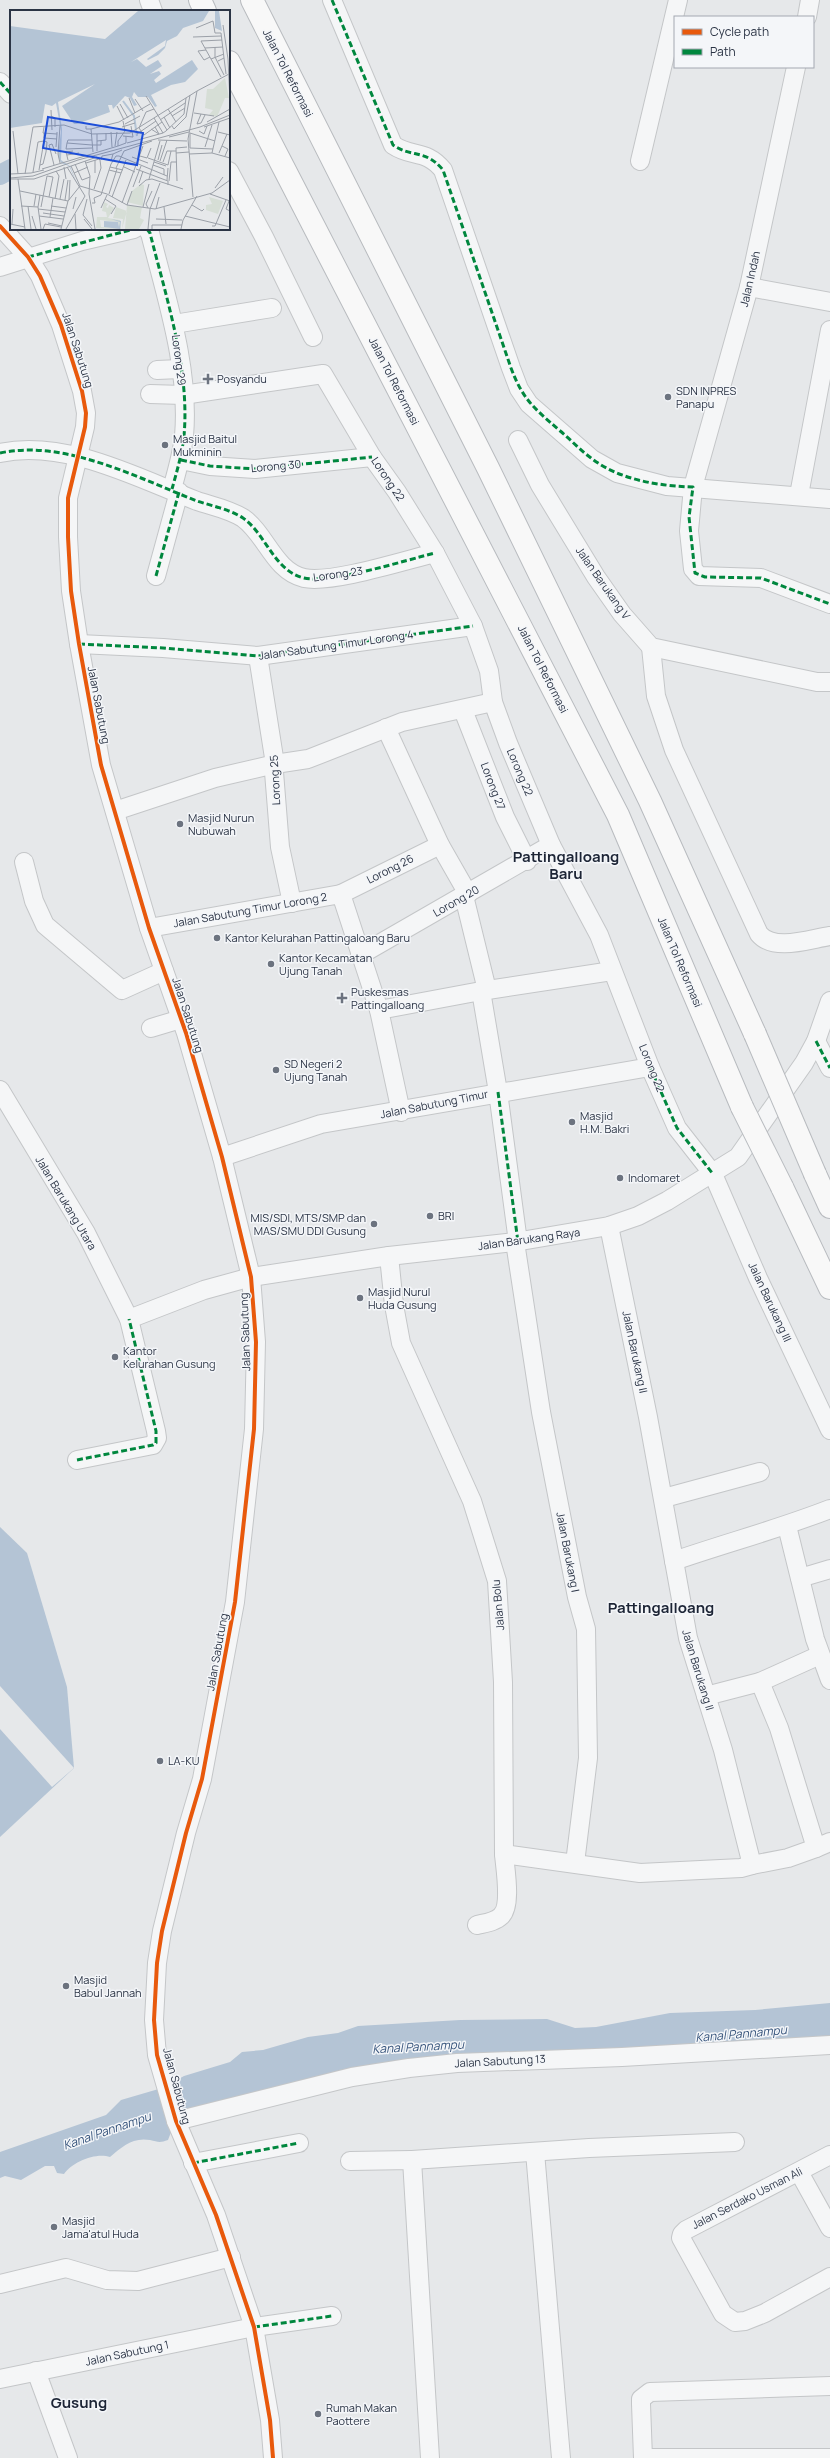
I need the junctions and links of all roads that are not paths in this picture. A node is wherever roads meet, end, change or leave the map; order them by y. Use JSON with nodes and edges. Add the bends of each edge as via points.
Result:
{"nodes":[{"id":1,"x":149,"y":0,"type":"edge"},
{"id":2,"x":200,"y":0,"type":"edge"},
{"id":3,"x":252,"y":0,"type":"edge"},
{"id":4,"x":332,"y":0,"type":"edge"},
{"id":5,"x":678,"y":0,"type":"edge"},
{"id":6,"x":810,"y":0,"type":"edge"},
{"id":7,"x":153,"y":10,"type":"edge"},
{"id":8,"x":205,"y":10,"type":"edge"},
{"id":9,"x":674,"y":16,"type":"edge"},
{"id":10,"x":807,"y":16,"type":"edge"},
{"id":11,"x":674,"y":17,"type":"edge"},
{"id":12,"x":230,"y":64,"type":"edge"},
{"id":13,"x":796,"y":68,"type":"edge"},
{"id":14,"x":0,"y":82,"type":"edge"},
{"id":15,"x":10,"y":93,"type":"edge"},
{"id":16,"x":640,"y":161,"type":"dead end"},
{"id":17,"x":230,"y":173,"type":"edge"},
{"id":18,"x":0,"y":226,"type":"edge"},
{"id":19,"x":143,"y":230,"type":"edge"},
{"id":20,"x":28,"y":257,"type":"junction"},
{"id":21,"x":0,"y":267,"type":"edge"},
{"id":22,"x":750,"y":287,"type":"junction"},
{"id":23,"x":830,"y":302,"type":"edge"},
{"id":24,"x":272,"y":308,"type":"dead end"},
{"id":25,"x":174,"y":324,"type":"junction"},
{"id":26,"x":830,"y":330,"type":"edge"},
{"id":27,"x":313,"y":337,"type":"dead end"},
{"id":28,"x":180,"y":369,"type":"junction"},
{"id":29,"x":157,"y":370,"type":"dead end"},
{"id":30,"x":150,"y":394,"type":"dead end"},
{"id":31,"x":183,"y":395,"type":"junction"},
{"id":32,"x":518,"y":440,"type":"dead end"},
{"id":33,"x":0,"y":453,"type":"edge"},
{"id":34,"x":372,"y":457,"type":"junction"},
{"id":35,"x":78,"y":458,"type":"junction"},
{"id":36,"x":181,"y":460,"type":"junction"},
{"id":37,"x":693,"y":488,"type":"junction"},
{"id":38,"x":175,"y":490,"type":"junction"},
{"id":39,"x":799,"y":495,"type":"junction"},
{"id":40,"x":830,"y":499,"type":"edge"},
{"id":41,"x":435,"y":553,"type":"junction"},
{"id":42,"x":156,"y":576,"type":"dead end"},
{"id":43,"x":830,"y":604,"type":"edge"},
{"id":44,"x":472,"y":626,"type":"junction"},
{"id":45,"x":79,"y":644,"type":"junction"},
{"id":46,"x":651,"y":647,"type":"junction"},
{"id":47,"x":258,"y":656,"type":"junction"},
{"id":48,"x":830,"y":682,"type":"edge"},
{"id":49,"x":494,"y":702,"type":"junction"},
{"id":50,"x":463,"y":710,"type":"junction"},
{"id":51,"x":386,"y":728,"type":"junction"},
{"id":52,"x":276,"y":764,"type":"junction"},
{"id":53,"x":115,"y":811,"type":"junction"},
{"id":54,"x":440,"y":844,"type":"junction"},
{"id":55,"x":551,"y":845,"type":"junction"},
{"id":56,"x":527,"y":861,"type":"junction"},
{"id":57,"x":24,"y":862,"type":"dead end"},
{"id":58,"x":341,"y":894,"type":"junction"},
{"id":59,"x":466,"y":895,"type":"junction"},
{"id":60,"x":292,"y":903,"type":"junction"},
{"id":61,"x":149,"y":928,"type":"junction"},
{"id":62,"x":830,"y":936,"type":"edge"},
{"id":63,"x":360,"y":955,"type":"junction"},
{"id":64,"x":164,"y":971,"type":"junction"},
{"id":65,"x":612,"y":971,"type":"junction"},
{"id":66,"x":484,"y":990,"type":"junction"},
{"id":67,"x":830,"y":1002,"type":"edge"},
{"id":68,"x":379,"y":1010,"type":"junction"},
{"id":69,"x":181,"y":1019,"type":"junction"},
{"id":70,"x":151,"y":1028,"type":"dead end"},
{"id":71,"x":816,"y":1041,"type":"junction"},
{"id":72,"x":650,"y":1067,"type":"junction"},
{"id":73,"x":830,"y":1068,"type":"edge"},
{"id":74,"x":0,"y":1090,"type":"edge"},
{"id":75,"x":498,"y":1092,"type":"junction"},
{"id":76,"x":401,"y":1112,"type":"junction"},
{"id":77,"x":222,"y":1156,"type":"junction"},
{"id":78,"x":713,"y":1174,"type":"junction"},
{"id":79,"x":830,"y":1207,"type":"edge"},
{"id":80,"x":609,"y":1226,"type":"junction"},
{"id":81,"x":516,"y":1242,"type":"junction"},
{"id":82,"x":389,"y":1256,"type":"junction"},
{"id":83,"x":251,"y":1277,"type":"junction"},
{"id":84,"x":830,"y":1288,"type":"edge"},
{"id":85,"x":129,"y":1319,"type":"junction"},
{"id":86,"x":830,"y":1430,"type":"edge"},
{"id":87,"x":77,"y":1460,"type":"dead end"},
{"id":88,"x":760,"y":1472,"type":"dead end"},
{"id":89,"x":664,"y":1498,"type":"junction"},
{"id":90,"x":830,"y":1509,"type":"edge"},
{"id":91,"x":787,"y":1526,"type":"junction"},
{"id":92,"x":674,"y":1561,"type":"junction"},
{"id":93,"x":830,"y":1569,"type":"edge"},
{"id":94,"x":800,"y":1578,"type":"junction"},
{"id":95,"x":820,"y":1655,"type":"junction"},
{"id":96,"x":830,"y":1680,"type":"edge"},
{"id":97,"x":760,"y":1682,"type":"junction"},
{"id":98,"x":706,"y":1696,"type":"junction"},
{"id":99,"x":823,"y":1845,"type":"edge"},
{"id":100,"x":504,"y":1854,"type":"junction"},
{"id":101,"x":575,"y":1863,"type":"junction"},
{"id":102,"x":752,"y":1865,"type":"junction"},
{"id":103,"x":477,"y":1925,"type":"dead end"},
{"id":104,"x":830,"y":2045,"type":"edge"},
{"id":105,"x":175,"y":2120,"type":"junction"},
{"id":106,"x":735,"y":2142,"type":"dead end"},
{"id":107,"x":299,"y":2143,"type":"dead end"},
{"id":108,"x":535,"y":2152,"type":"junction"},
{"id":109,"x":830,"y":2155,"type":"edge"},
{"id":110,"x":412,"y":2160,"type":"junction"},
{"id":111,"x":350,"y":2161,"type":"dead end"},
{"id":112,"x":193,"y":2163,"type":"junction"},
{"id":113,"x":799,"y":2172,"type":"junction"},
{"id":114,"x":830,"y":2228,"type":"edge"},
{"id":115,"x":231,"y":2257,"type":"junction"},
{"id":116,"x":830,"y":2277,"type":"edge"},
{"id":117,"x":0,"y":2284,"type":"edge"},
{"id":118,"x":332,"y":2316,"type":"dead end"},
{"id":119,"x":254,"y":2327,"type":"junction"},
{"id":120,"x":36,"y":2371,"type":"junction"},
{"id":121,"x":0,"y":2379,"type":"edge"},
{"id":122,"x":830,"y":2386,"type":"edge"},
{"id":123,"x":68,"y":2458,"type":"edge"},
{"id":124,"x":273,"y":2458,"type":"edge"},
{"id":125,"x":430,"y":2458,"type":"edge"},
{"id":126,"x":561,"y":2458,"type":"edge"},
{"id":127,"x":644,"y":2458,"type":"edge"},
{"id":128,"x":830,"y":2458,"type":"edge"}],
"edges":[{"from":1,"to":7,"type":"street"},
{"from":2,"to":8,"type":"highway"},
{"from":3,"to":79,"type":"highway","name":"Jalan Tol Reformasi","bridge":true,"via":[[488,468],[650,801]]},
{"from":4,"to":37,"type":"street","via":[[393,145],[404,151],[432,158],[443,170],[523,396],[592,459],[618,473],[641,480]]},
{"from":5,"to":9,"type":"street"},
{"from":6,"to":10,"type":"street"},
{"from":11,"to":16,"type":"street"},
{"from":12,"to":84,"type":"highway","name":"Jalan Tol Reformasi","bridge":true,"via":[[618,815],[742,1107]]},
{"from":13,"to":22,"type":"street","name":"Jalan Indah"},
{"from":14,"to":15,"type":"street"},
{"from":17,"to":27,"type":"street"},
{"from":18,"to":20,"type":"street","name":"Jalan Sabutung"},
{"from":19,"to":20,"type":"street"},
{"from":19,"to":25,"type":"street","name":"Lorong 29"},
{"from":20,"to":21,"type":"street"},
{"from":20,"to":35,"type":"street","name":"Jalan Sabutung","via":[[40,276],[61,325],[82,391],[86,413]]},
{"from":22,"to":23,"type":"street"},
{"from":22,"to":37,"type":"street","name":"Jalan Indah"},
{"from":24,"to":25,"type":"street"},
{"from":25,"to":28,"type":"street","name":"Lorong 29"},
{"from":26,"to":39,"type":"street"},
{"from":28,"to":29,"type":"street"},
{"from":28,"to":31,"type":"street","name":"Lorong 29"},
{"from":30,"to":31,"type":"street"},
{"from":31,"to":34,"type":"street","name":"Lorong 22","via":[[323,374]]},
{"from":31,"to":36,"type":"street","name":"Lorong 29","via":[[185,421]]},
{"from":32,"to":46,"type":"street","name":"Jalan Barukang V","via":[[540,485],[596,577],[622,614]]},
{"from":33,"to":35,"type":"street","name":"Lorong 23","via":[[24,449]]},
{"from":34,"to":36,"type":"street","name":"Lorong 30","via":[[255,469],[210,466]]},
{"from":34,"to":41,"type":"street","name":"Lorong 22"},
{"from":35,"to":38,"type":"street","name":"Lorong 23","via":[[139,475]]},
{"from":35,"to":45,"type":"street","name":"Jalan Sabutung","via":[[68,498],[67,519],[71,591]]},
{"from":36,"to":38,"type":"street","name":"Lorong 29"},
{"from":37,"to":39,"type":"street"},
{"from":37,"to":43,"type":"street","via":[[689,517],[695,573],[705,577],[761,578]]},
{"from":38,"to":41,"type":"street","name":"Lorong 23","via":[[243,518],[284,568],[306,578],[362,571]]},
{"from":38,"to":42,"type":"street","name":"Lorong 29"},
{"from":39,"to":40,"type":"street"},
{"from":41,"to":44,"type":"street","name":"Lorong 22"},
{"from":44,"to":47,"type":"street","name":"Jalan Sabutung Timur Lorong 4"},
{"from":44,"to":49,"type":"street","name":"Lorong 22","via":[[489,671]]},
{"from":45,"to":47,"type":"street","name":"Jalan Sabutung Timur Lorong 4"},
{"from":45,"to":53,"type":"street","name":"Jalan Sabutung","via":[[101,765]]},
{"from":46,"to":48,"type":"street","via":[[816,682]]},
{"from":46,"to":62,"type":"street","via":[[656,696],[674,750],[759,934],[764,940],[777,944]]},
{"from":47,"to":52,"type":"street","name":"Lorong 25"},
{"from":49,"to":50,"type":"street"},
{"from":49,"to":55,"type":"street","name":"Lorong 22","via":[[508,743]]},
{"from":50,"to":51,"type":"street","via":[[402,722]]},
{"from":50,"to":56,"type":"street","name":"Lorong 27","via":[[505,817]]},
{"from":51,"to":52,"type":"street","via":[[308,759]]},
{"from":51,"to":54,"type":"street","name":"Jalan Barukang I"},
{"from":52,"to":53,"type":"street","via":[[215,778]]},
{"from":52,"to":60,"type":"street","name":"Lorong 25","via":[[274,772],[280,847]]},
{"from":53,"to":61,"type":"street","name":"Jalan Sabutung"},
{"from":54,"to":58,"type":"street","name":"Lorong 26"},
{"from":54,"to":59,"type":"street","name":"Jalan Barukang I"},
{"from":55,"to":56,"type":"street","name":"Lorong 20"},
{"from":55,"to":65,"type":"street","name":"Lorong 22","via":[[589,914]]},
{"from":56,"to":59,"type":"street","name":"Lorong 20"},
{"from":57,"to":64,"type":"street","via":[[38,913],[45,925],[122,990]]},
{"from":58,"to":60,"type":"street","name":"Jalan Sabutung Timur Lorong 2"},
{"from":58,"to":63,"type":"street","name":"Jalan Sabutung Timur Lorong 2"},
{"from":59,"to":63,"type":"street","name":"Lorong 20"},
{"from":59,"to":66,"type":"street","name":"Jalan Barukang I"},
{"from":60,"to":61,"type":"street","name":"Jalan Sabutung Timur Lorong 2"},
{"from":61,"to":64,"type":"street","name":"Jalan Sabutung"},
{"from":63,"to":68,"type":"street","name":"Jalan Sabutung Timur Lorong 2"},
{"from":64,"to":69,"type":"street","name":"Jalan Sabutung"},
{"from":65,"to":66,"type":"street"},
{"from":65,"to":72,"type":"street","name":"Lorong 22"},
{"from":66,"to":68,"type":"street"},
{"from":66,"to":75,"type":"street","name":"Jalan Barukang I"},
{"from":67,"to":71,"type":"street","name":"Jalan Barukang Raya"},
{"from":68,"to":76,"type":"street","name":"Jalan Sabutung Timur Lorong 2"},
{"from":69,"to":70,"type":"street"},
{"from":69,"to":77,"type":"street","name":"Jalan Sabutung"},
{"from":71,"to":73,"type":"street"},
{"from":71,"to":78,"type":"street","name":"Jalan Barukang Raya","via":[[804,1063],[738,1157]]},
{"from":72,"to":75,"type":"street","name":"Jalan Sabutung Timur"},
{"from":72,"to":78,"type":"street","name":"Lorong 22","via":[[677,1128]]},
{"from":74,"to":85,"type":"street","name":"Jalan Barukang Utara","via":[[86,1233]]},
{"from":75,"to":76,"type":"street","name":"Jalan Sabutung Timur"},
{"from":75,"to":81,"type":"street","name":"Jalan Barukang I"},
{"from":76,"to":77,"type":"street","name":"Jalan Sabutung Timur","via":[[321,1124]]},
{"from":77,"to":83,"type":"street","name":"Jalan Sabutung"},
{"from":78,"to":80,"type":"street","name":"Jalan Barukang Raya","via":[[666,1202],[638,1216]]},
{"from":78,"to":86,"type":"street","name":"Jalan Barukang III","via":[[758,1278]]},
{"from":80,"to":81,"type":"street","name":"Jalan Barukang Raya"},
{"from":80,"to":89,"type":"street","name":"Jalan Barukang II"},
{"from":81,"to":82,"type":"street","name":"Jalan Barukang Raya"},
{"from":81,"to":101,"type":"street","name":"Jalan Barukang I","via":[[541,1412],[577,1597],[586,1629],[588,1758]]},
{"from":82,"to":83,"type":"street","name":"Jalan Barukang Raya"},
{"from":82,"to":100,"type":"street","name":"Jalan Bolu","via":[[401,1343],[472,1501],[497,1581],[503,1682]]},
{"from":83,"to":85,"type":"street","name":"Jalan Barukang Raya","via":[[204,1290]]},
{"from":83,"to":105,"type":"street","name":"Jalan Sabutung","via":[[256,1342],[254,1429],[235,1602],[202,1779],[186,1833],[157,1963],[154,2020],[157,2055]]},
{"from":85,"to":87,"type":"street","name":"Jalan Barukang Utara","via":[[156,1431],[156,1443]]},
{"from":88,"to":89,"type":"street"},
{"from":89,"to":92,"type":"street","name":"Jalan Barukang II"},
{"from":90,"to":91,"type":"street"},
{"from":91,"to":92,"type":"street","via":[[746,1536]]},
{"from":91,"to":94,"type":"street"},
{"from":92,"to":98,"type":"street","name":"Jalan Barukang II","via":[[688,1638]]},
{"from":93,"to":94,"type":"street"},
{"from":94,"to":95,"type":"street"},
{"from":95,"to":96,"type":"street"},
{"from":95,"to":97,"type":"street"},
{"from":97,"to":98,"type":"street"},
{"from":97,"to":99,"type":"street"},
{"from":98,"to":102,"type":"street","name":"Jalan Barukang II"},
{"from":99,"to":102,"type":"street","via":[[788,1858]]},
{"from":100,"to":101,"type":"street"},
{"from":100,"to":103,"type":"street","name":"Jalan Bolu","via":[[507,1894],[504,1911],[496,1920]]},
{"from":101,"to":102,"type":"street","via":[[640,1873],[741,1868]]},
{"from":104,"to":105,"type":"street","name":"Jalan Sabutung 13","via":[[458,2063],[409,2068],[352,2077]]},
{"from":105,"to":112,"type":"street","name":"Jalan Sabutung"},
{"from":106,"to":108,"type":"street"},
{"from":107,"to":112,"type":"street"},
{"from":108,"to":110,"type":"street"},
{"from":108,"to":126,"type":"street"},
{"from":109,"to":113,"type":"street","name":"Jalan Serdako Usman Ali"},
{"from":110,"to":111,"type":"street"},
{"from":110,"to":125,"type":"street"},
{"from":112,"to":115,"type":"street","name":"Jalan Sabutung"},
{"from":113,"to":114,"type":"street"},
{"from":113,"to":116,"type":"street","name":"Jalan Serdako Usman Ali","via":[[686,2230],[682,2238],[723,2314],[735,2322],[765,2313]]},
{"from":115,"to":117,"type":"street","via":[[138,2281],[107,2280],[66,2268]]},
{"from":115,"to":119,"type":"street","name":"Jalan Sabutung"},
{"from":118,"to":119,"type":"street","name":"Jalan Sabutung 1"},
{"from":119,"to":120,"type":"street","name":"Jalan Sabutung 1"},
{"from":119,"to":124,"type":"street","name":"Jalan Sabutung","via":[[270,2420]]},
{"from":120,"to":121,"type":"street","name":"Jalan Sabutung 1"},
{"from":120,"to":123,"type":"street"},
{"from":122,"to":127,"type":"street","via":[[650,2392],[641,2399]]},
{"from":127,"to":128,"type":"street"}]}
